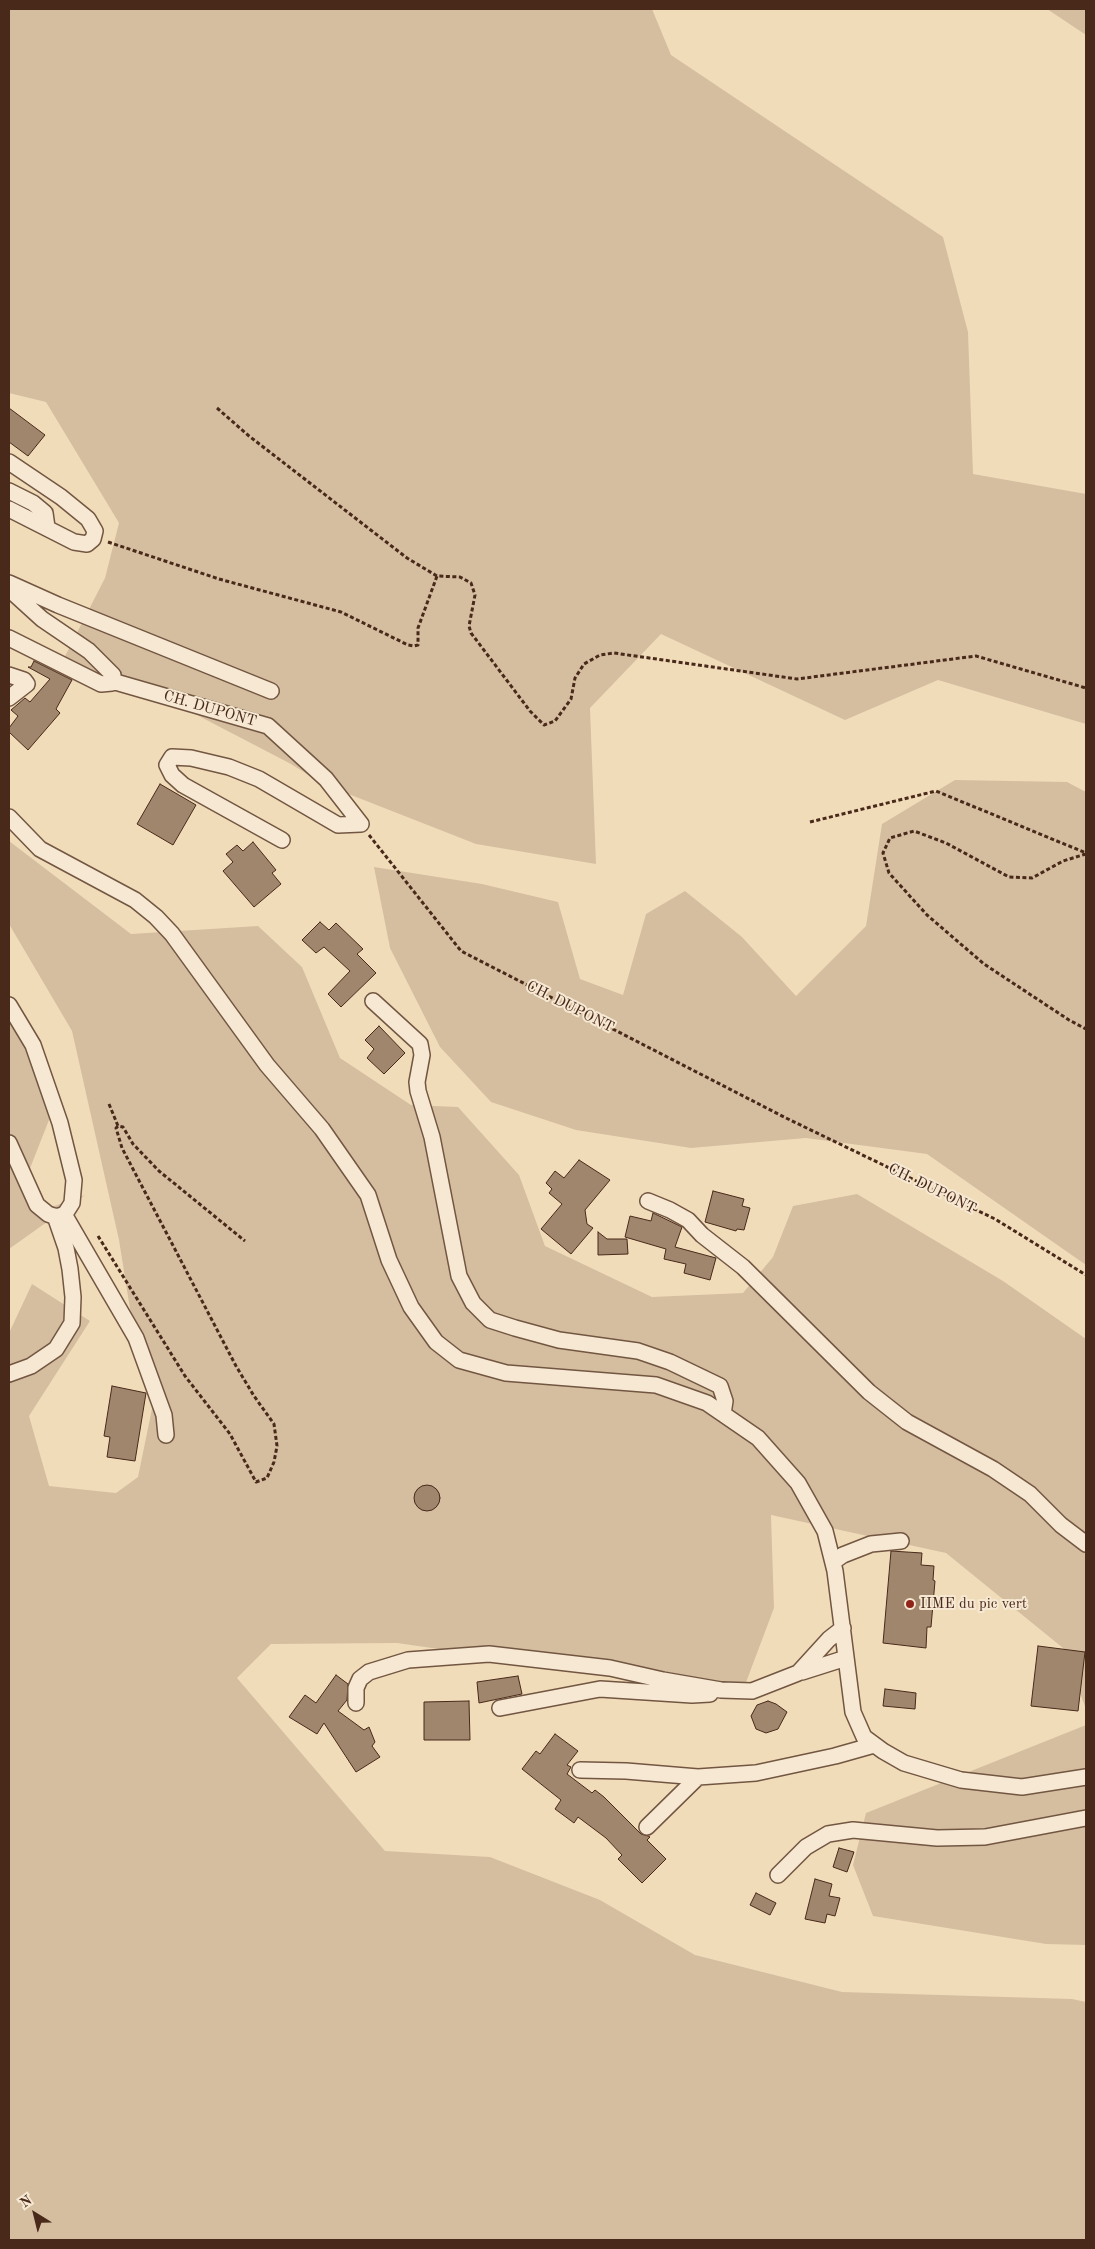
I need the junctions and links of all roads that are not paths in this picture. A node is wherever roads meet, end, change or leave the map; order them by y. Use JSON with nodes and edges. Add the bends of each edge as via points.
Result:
{"nodes":[{"id":1,"x":9,"y":462,"type":"edge"},
{"id":2,"x":9,"y":491,"type":"edge"},
{"id":3,"x":9,"y":509,"type":"edge"},
{"id":4,"x":47,"y":527,"type":"junction"},
{"id":5,"x":9,"y":583,"type":"edge"},
{"id":6,"x":9,"y":589,"type":"edge"},
{"id":7,"x":9,"y":638,"type":"edge"},
{"id":8,"x":9,"y":675,"type":"edge"},
{"id":9,"x":112,"y":681,"type":"junction"},
{"id":10,"x":271,"y":691,"type":"dead end"},
{"id":11,"x":9,"y":698,"type":"edge"},
{"id":12,"x":9,"y":817,"type":"edge"},
{"id":13,"x":282,"y":840,"type":"dead end"},
{"id":14,"x":373,"y":1001,"type":"dead end"},
{"id":15,"x":9,"y":1005,"type":"edge"},
{"id":16,"x":9,"y":1144,"type":"edge"},
{"id":17,"x":648,"y":1201,"type":"dead end"},
{"id":18,"x":59,"y":1215,"type":"junction"},
{"id":19,"x":9,"y":1374,"type":"edge"},
{"id":20,"x":723,"y":1414,"type":"junction"},
{"id":21,"x":166,"y":1435,"type":"dead end"},
{"id":22,"x":900,"y":1541,"type":"dead end"},
{"id":23,"x":1086,"y":1544,"type":"edge"},
{"id":24,"x":833,"y":1562,"type":"junction"},
{"id":25,"x":844,"y":1628,"type":"junction"},
{"id":26,"x":846,"y":1658,"type":"junction"},
{"id":27,"x":798,"y":1673,"type":"junction"},
{"id":28,"x":752,"y":1691,"type":"junction"},
{"id":29,"x":356,"y":1703,"type":"dead end"},
{"id":30,"x":500,"y":1708,"type":"dead end"},
{"id":31,"x":874,"y":1745,"type":"junction"},
{"id":32,"x":580,"y":1770,"type":"dead end"},
{"id":33,"x":698,"y":1777,"type":"junction"},
{"id":34,"x":1086,"y":1777,"type":"edge"},
{"id":35,"x":1086,"y":1818,"type":"edge"},
{"id":36,"x":647,"y":1827,"type":"dead end"},
{"id":37,"x":778,"y":1875,"type":"dead end"}],
"edges":[{"from":1,"to":4,"type":"street","via":[[88,519],[95,531],[87,544],[74,542]]},
{"from":2,"to":4,"type":"street","via":[[45,513]]},
{"from":3,"to":4,"type":"street"},
{"from":5,"to":10,"type":"street"},
{"from":6,"to":9,"type":"street","via":[[42,619],[89,651],[113,675]]},
{"from":7,"to":9,"type":"street","name":"CH. DUPONT","via":[[102,684]]},
{"from":8,"to":11,"type":"street","via":[[27,684]]},
{"from":9,"to":13,"type":"street","name":"CH. DUPONT","via":[[268,726],[326,779],[361,824],[338,825],[259,779],[229,767],[191,758],[172,758],[168,765],[172,775],[183,785]]},
{"from":12,"to":20,"type":"street","via":[[40,849],[135,900],[172,934],[267,1065],[322,1129],[368,1194],[388,1260],[411,1307],[436,1342],[459,1360],[506,1373],[656,1385],[707,1403]]},
{"from":14,"to":20,"type":"street","via":[[420,1044],[418,1091],[432,1137],[459,1276],[473,1302],[490,1320],[515,1328],[559,1340],[638,1351],[670,1362],[720,1386],[725,1402]]},
{"from":15,"to":18,"type":"street","via":[[33,1045],[60,1122],[74,1180],[72,1203]]},
{"from":16,"to":18,"type":"street","via":[[38,1205],[48,1214]]},
{"from":17,"to":23,"type":"street","via":[[688,1220],[744,1267],[869,1392],[907,1422],[993,1469],[1030,1494]]},
{"from":18,"to":19,"type":"street","via":[[70,1269],[72,1323],[56,1349],[31,1366]]},
{"from":18,"to":21,"type":"street","via":[[136,1338],[164,1414]]},
{"from":20,"to":24,"type":"street","via":[[758,1438],[798,1483],[824,1531]]},
{"from":22,"to":24,"type":"street","via":[[871,1544]]},
{"from":24,"to":25,"type":"street"},
{"from":25,"to":26,"type":"street"},
{"from":25,"to":27,"type":"street"},
{"from":26,"to":27,"type":"street"},
{"from":26,"to":31,"type":"street","via":[[853,1712],[864,1737]]},
{"from":27,"to":28,"type":"street"},
{"from":28,"to":29,"type":"street","via":[[721,1690],[610,1668],[489,1654],[408,1660],[369,1672],[360,1679],[356,1688]]},
{"from":28,"to":30,"type":"street","via":[[692,1695],[600,1689]]},
{"from":31,"to":33,"type":"street","via":[[756,1773]]},
{"from":31,"to":34,"type":"street","via":[[904,1763],[961,1780],[1022,1787]]},
{"from":32,"to":33,"type":"street"},
{"from":33,"to":36,"type":"street"},
{"from":35,"to":37,"type":"street","via":[[985,1837],[937,1838],[853,1830],[828,1834],[806,1846]]}]}
